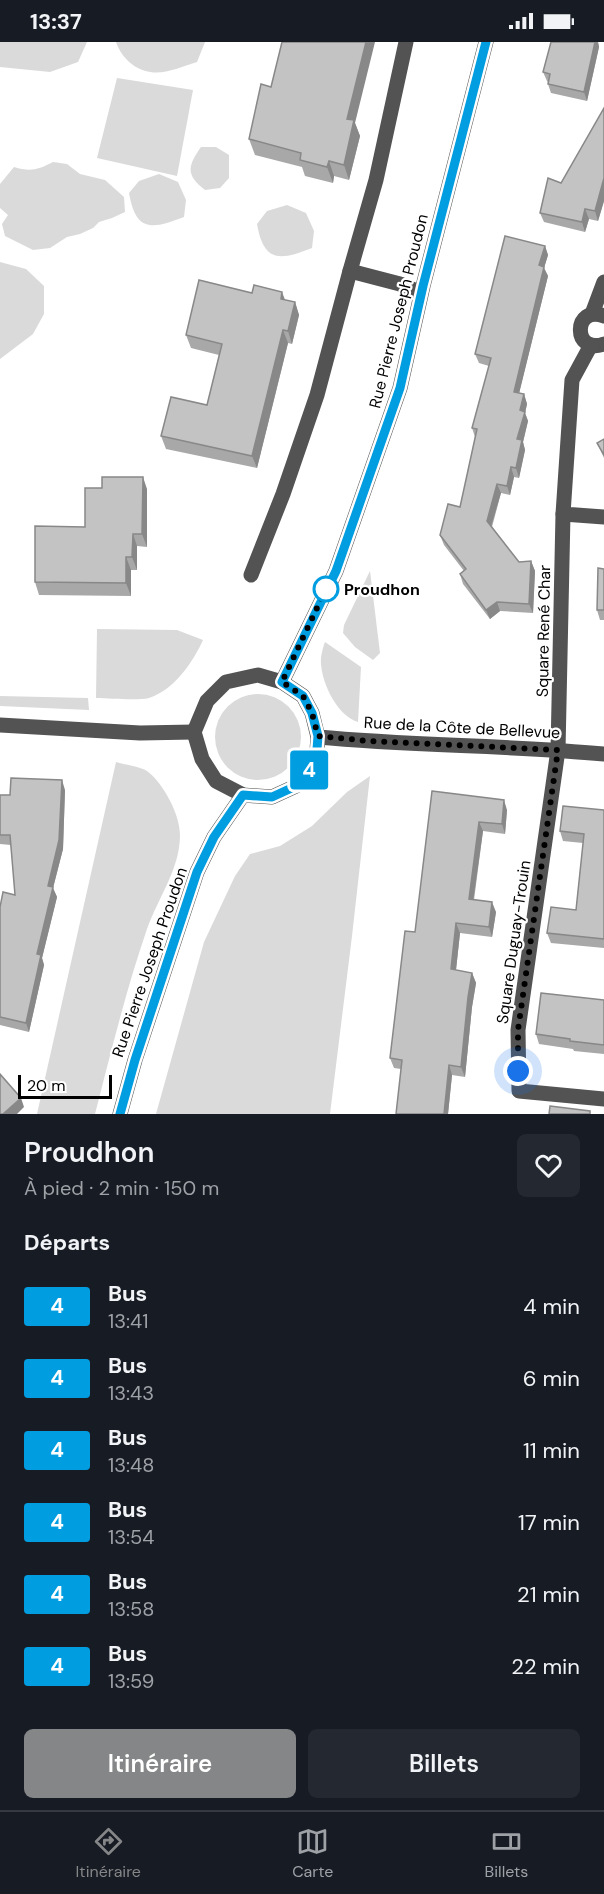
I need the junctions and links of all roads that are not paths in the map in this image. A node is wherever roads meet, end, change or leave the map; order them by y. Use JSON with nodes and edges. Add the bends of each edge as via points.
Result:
{"nodes":[{"id":1,"x":406,"y":42,"type":"edge"},
{"id":2,"x":486,"y":42,"type":"edge"},
{"id":3,"x":350,"y":271,"type":"junction"},
{"id":4,"x":604,"y":282,"type":"edge"},
{"id":5,"x":421,"y":293,"type":"junction"},
{"id":6,"x":598,"y":315,"type":"edge"},
{"id":7,"x":598,"y":344,"type":"edge"},
{"id":8,"x":563,"y":514,"type":"junction"},
{"id":9,"x":604,"y":518,"type":"edge"},
{"id":10,"x":251,"y":575,"type":"dead end"},
{"id":11,"x":282,"y":682,"type":"junction"},
{"id":12,"x":0,"y":724,"type":"edge"},
{"id":13,"x":194,"y":732,"type":"junction"},
{"id":14,"x":318,"y":736,"type":"junction"},
{"id":15,"x":558,"y":750,"type":"junction"},
{"id":16,"x":604,"y":754,"type":"edge"},
{"id":17,"x":243,"y":795,"type":"junction"},
{"id":18,"x":604,"y":1099,"type":"edge"},
{"id":19,"x":120,"y":1114,"type":"edge"}],
"edges":[{"from":1,"to":3,"type":"street","via":[[376,180]]},
{"from":2,"to":5,"type":"street","name":"Rue Pierre Joseph Proudon"},
{"from":3,"to":5,"type":"street"},
{"from":3,"to":10,"type":"street","via":[[317,395]]},
{"from":4,"to":6,"type":"street","name":"Square René Char"},
{"from":5,"to":11,"type":"street","name":"Rue Pierre Joseph Proudon","via":[[400,388],[336,571]]},
{"from":6,"to":7,"type":"street","name":"Square René Char","via":[[583,320],[580,330],[583,340]]},
{"from":7,"to":8,"type":"street","name":"Square René Char","via":[[572,380]]},
{"from":8,"to":9,"type":"street"},
{"from":8,"to":15,"type":"street","name":"Square René Char"},
{"from":11,"to":13,"type":"street","via":[[258,675],[226,682],[207,701]]},
{"from":11,"to":14,"type":"street","via":[[303,696]]},
{"from":12,"to":13,"type":"street","via":[[140,733]]},
{"from":13,"to":17,"type":"street","via":[[202,759],[216,781]]},
{"from":14,"to":15,"type":"street","name":"Rue de la Côte de Bellevue"},
{"from":14,"to":17,"type":"street","via":[[316,762],[296,786],[272,797]]},
{"from":15,"to":16,"type":"street","name":"Rue de la Côte de Bellevue"},
{"from":15,"to":18,"type":"street","name":"Square Duguay-Trouin","via":[[518,1030],[519,1091]]},
{"from":17,"to":19,"type":"street","name":"Rue Pierre Joseph Proudon","via":[[214,837],[197,872]]}]}
